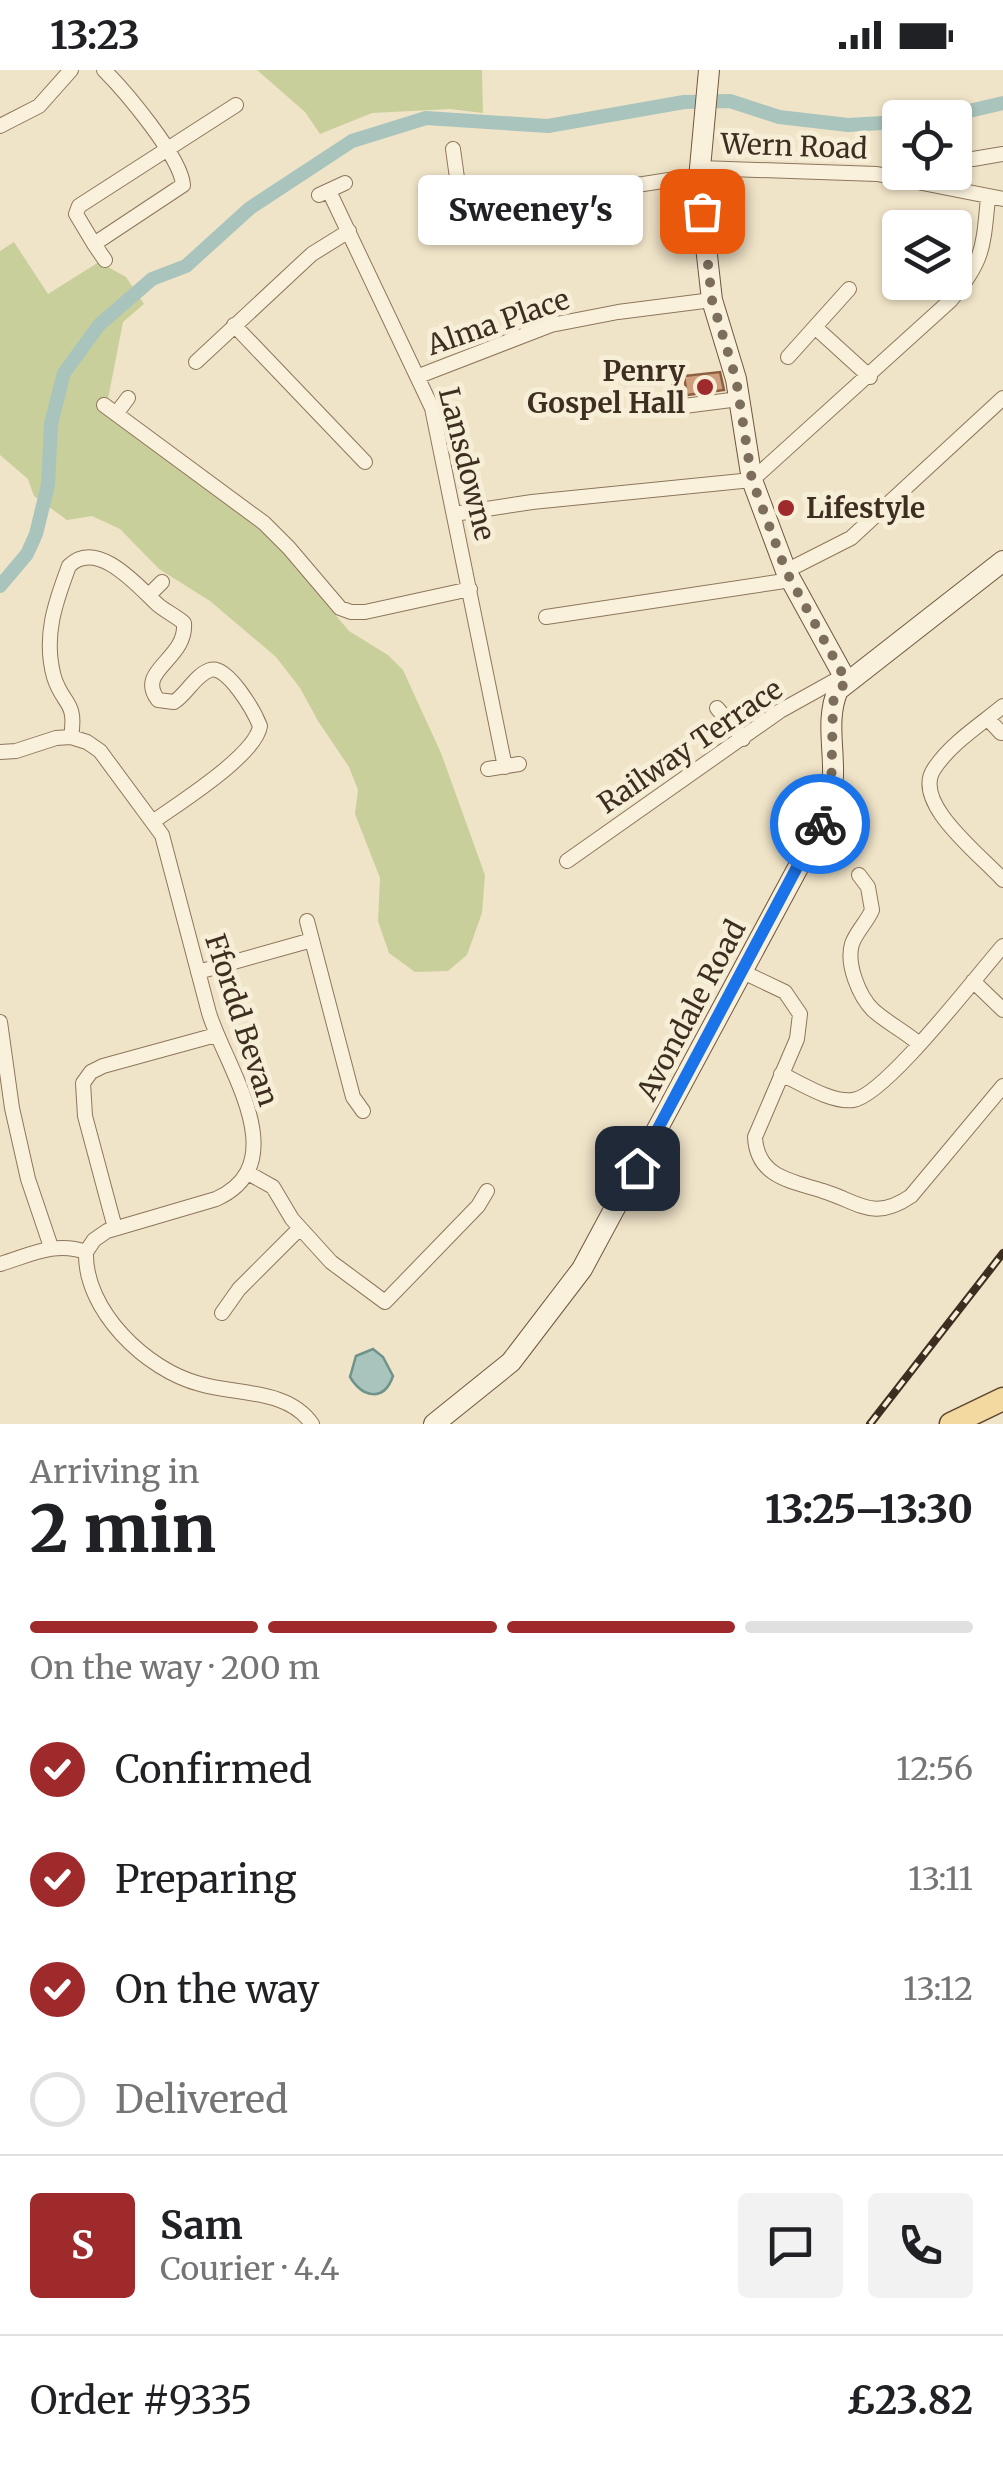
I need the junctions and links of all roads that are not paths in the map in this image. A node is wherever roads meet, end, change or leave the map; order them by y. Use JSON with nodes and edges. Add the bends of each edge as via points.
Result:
{"nodes":[{"id":1,"x":71,"y":70,"type":"edge"},
{"id":2,"x":104,"y":70,"type":"edge"},
{"id":3,"x":709,"y":78,"type":"edge"},
{"id":4,"x":236,"y":105,"type":"dead end"},
{"id":5,"x":0,"y":126,"type":"edge"},
{"id":6,"x":452,"y":149,"type":"dead end"},
{"id":7,"x":165,"y":150,"type":"junction"},
{"id":8,"x":1003,"y":154,"type":"edge"},
{"id":9,"x":973,"y":159,"type":"dead end"},
{"id":10,"x":701,"y":171,"type":"junction"},
{"id":11,"x":346,"y":183,"type":"dead end"},
{"id":12,"x":996,"y":199,"type":"edge"},
{"id":13,"x":349,"y":232,"type":"junction"},
{"id":14,"x":94,"y":244,"type":"junction"},
{"id":15,"x":105,"y":260,"type":"dead end"},
{"id":16,"x":849,"y":289,"type":"dead end"},
{"id":17,"x":712,"y":300,"type":"junction"},
{"id":18,"x":234,"y":325,"type":"junction"},
{"id":19,"x":814,"y":327,"type":"junction"},
{"id":20,"x":788,"y":356,"type":"dead end"},
{"id":21,"x":196,"y":362,"type":"dead end"},
{"id":22,"x":419,"y":376,"type":"junction"},
{"id":23,"x":870,"y":377,"type":"junction"},
{"id":24,"x":128,"y":398,"type":"dead end"},
{"id":25,"x":1003,"y":398,"type":"edge"},
{"id":26,"x":739,"y":399,"type":"junction"},
{"id":27,"x":684,"y":406,"type":"dead end"},
{"id":28,"x":365,"y":462,"type":"dead end"},
{"id":29,"x":752,"y":480,"type":"junction"},
{"id":30,"x":454,"y":514,"type":"junction"},
{"id":31,"x":1003,"y":561,"type":"edge"},
{"id":32,"x":788,"y":576,"type":"junction"},
{"id":33,"x":162,"y":582,"type":"dead end"},
{"id":34,"x":470,"y":589,"type":"junction"},
{"id":35,"x":149,"y":595,"type":"junction"},
{"id":36,"x":546,"y":617,"type":"dead end"},
{"id":37,"x":845,"y":679,"type":"junction"},
{"id":38,"x":1003,"y":706,"type":"edge"},
{"id":39,"x":717,"y":708,"type":"dead end"},
{"id":40,"x":988,"y":718,"type":"junction"},
{"id":41,"x":1001,"y":734,"type":"edge"},
{"id":42,"x":71,"y":737,"type":"junction"},
{"id":43,"x":742,"y":738,"type":"junction"},
{"id":44,"x":0,"y":752,"type":"edge"},
{"id":45,"x":488,"y":769,"type":"dead end"},
{"id":46,"x":154,"y":821,"type":"junction"},
{"id":47,"x":1003,"y":855,"type":"edge"},
{"id":48,"x":567,"y":860,"type":"dead end"},
{"id":49,"x":991,"y":867,"type":"junction"},
{"id":50,"x":859,"y":875,"type":"dead end"},
{"id":51,"x":1003,"y":880,"type":"edge"},
{"id":52,"x":891,"y":900,"type":"dead end"},
{"id":53,"x":872,"y":902,"type":"junction"},
{"id":54,"x":308,"y":921,"type":"dead end"},
{"id":55,"x":312,"y":940,"type":"junction"},
{"id":56,"x":1003,"y":946,"type":"edge"},
{"id":57,"x":198,"y":972,"type":"junction"},
{"id":58,"x":743,"y":972,"type":"junction"},
{"id":59,"x":973,"y":980,"type":"junction"},
{"id":60,"x":1003,"y":1010,"type":"edge"},
{"id":61,"x":0,"y":1022,"type":"edge"},
{"id":62,"x":216,"y":1035,"type":"junction"},
{"id":63,"x":918,"y":1043,"type":"junction"},
{"id":64,"x":782,"y":1074,"type":"junction"},
{"id":65,"x":1003,"y":1086,"type":"edge"},
{"id":66,"x":363,"y":1112,"type":"dead end"},
{"id":67,"x":248,"y":1174,"type":"junction"},
{"id":68,"x":487,"y":1191,"type":"dead end"},
{"id":69,"x":115,"y":1228,"type":"junction"},
{"id":70,"x":300,"y":1228,"type":"junction"},
{"id":71,"x":52,"y":1247,"type":"junction"},
{"id":72,"x":86,"y":1252,"type":"junction"},
{"id":73,"x":0,"y":1264,"type":"edge"},
{"id":74,"x":222,"y":1313,"type":"dead end"},
{"id":75,"x":1003,"y":1400,"type":"edge"},
{"id":76,"x":312,"y":1424,"type":"edge"},
{"id":77,"x":434,"y":1424,"type":"edge"},
{"id":78,"x":951,"y":1424,"type":"edge"}],
"edges":[{"from":1,"to":5,"type":"street","via":[[52,94]]},
{"from":2,"to":7,"type":"street"},
{"from":3,"to":10,"type":"street"},
{"from":4,"to":7,"type":"street"},
{"from":6,"to":10,"type":"street","name":"Wern Road","via":[[457,194],[470,212]]},
{"from":7,"to":14,"type":"street","via":[[79,206],[76,214]]},
{"from":7,"to":14,"type":"street","via":[[183,186]]},
{"from":8,"to":9,"type":"street"},
{"from":10,"to":12,"type":"street","name":"Wern Road","via":[[877,174]]},
{"from":10,"to":17,"type":"street"},
{"from":11,"to":13,"type":"street","name":"Lansdowne","via":[[324,193]]},
{"from":12,"to":23,"type":"street","via":[[973,274]]},
{"from":13,"to":18,"type":"street","via":[[312,254]]},
{"from":13,"to":22,"type":"street","name":"Lansdowne"},
{"from":14,"to":15,"type":"street"},
{"from":16,"to":19,"type":"street"},
{"from":17,"to":22,"type":"street","name":"Alma Place","via":[[551,325]]},
{"from":17,"to":26,"type":"street"},
{"from":18,"to":21,"type":"street"},
{"from":18,"to":28,"type":"street"},
{"from":19,"to":20,"type":"street"},
{"from":19,"to":23,"type":"street"},
{"from":22,"to":30,"type":"street","name":"Lansdowne","via":[[438,428]]},
{"from":23,"to":29,"type":"street"},
{"from":24,"to":34,"type":"street","via":[[110,410],[264,522],[340,608],[365,612]]},
{"from":25,"to":32,"type":"street","via":[[852,538]]},
{"from":26,"to":27,"type":"street"},
{"from":26,"to":29,"type":"street"},
{"from":29,"to":30,"type":"street"},
{"from":29,"to":32,"type":"street"},
{"from":30,"to":34,"type":"street","name":"Lansdowne"},
{"from":31,"to":37,"type":"street"},
{"from":32,"to":36,"type":"street"},
{"from":32,"to":37,"type":"street"},
{"from":33,"to":35,"type":"street"},
{"from":34,"to":45,"type":"street","name":"Lansdowne","via":[[512,766]]},
{"from":35,"to":42,"type":"street","via":[[120,568],[86,558],[68,566],[49,630],[55,680],[74,714]]},
{"from":35,"to":46,"type":"street","via":[[185,626],[180,647],[153,678],[155,697],[174,702],[208,671],[218,670],[260,730],[235,760]]},
{"from":37,"to":43,"type":"street","name":"Railway Terrace"},
{"from":37,"to":58,"type":"street","name":"Avondale Road","via":[[833,702],[831,798]]},
{"from":38,"to":40,"type":"street"},
{"from":39,"to":43,"type":"street"},
{"from":40,"to":41,"type":"street"},
{"from":40,"to":49,"type":"street","via":[[943,757],[930,773],[928,790],[934,806]]},
{"from":42,"to":44,"type":"street"},
{"from":42,"to":46,"type":"street","name":"Ffordd Bevan","via":[[100,751]]},
{"from":43,"to":48,"type":"street","name":"Railway Terrace"},
{"from":46,"to":57,"type":"street","name":"Ffordd Bevan"},
{"from":47,"to":49,"type":"street"},
{"from":49,"to":51,"type":"street"},
{"from":50,"to":53,"type":"street"},
{"from":52,"to":53,"type":"street"},
{"from":53,"to":63,"type":"street","via":[[851,946],[852,972],[877,1014]]},
{"from":54,"to":55,"type":"street"},
{"from":55,"to":57,"type":"street"},
{"from":55,"to":66,"type":"street"},
{"from":56,"to":59,"type":"street"},
{"from":57,"to":62,"type":"street","name":"Ffordd Bevan"},
{"from":58,"to":64,"type":"street","via":[[796,1003],[797,1039]]},
{"from":58,"to":77,"type":"street","name":"Avondale Road","via":[[582,1269],[511,1362]]},
{"from":59,"to":60,"type":"street"},
{"from":59,"to":63,"type":"street"},
{"from":61,"to":71,"type":"street","via":[[28,1179]]},
{"from":62,"to":67,"type":"street","name":"Ffordd Bevan","via":[[234,1070],[252,1137]]},
{"from":62,"to":69,"type":"street","via":[[102,1066],[83,1082],[85,1116]]},
{"from":63,"to":64,"type":"street","via":[[879,1088],[850,1101]]},
{"from":64,"to":65,"type":"street","via":[[755,1137],[763,1164],[774,1176],[864,1210],[897,1206],[911,1196]]},
{"from":67,"to":69,"type":"street","via":[[216,1199]]},
{"from":67,"to":70,"type":"street","via":[[274,1188]]},
{"from":68,"to":70,"type":"street","via":[[385,1302],[335,1266]]},
{"from":69,"to":72,"type":"street"},
{"from":70,"to":74,"type":"street"},
{"from":71,"to":72,"type":"street"},
{"from":71,"to":73,"type":"street"},
{"from":72,"to":76,"type":"street","via":[[88,1277],[104,1311],[144,1354],[197,1384],[289,1402]]},
{"from":75,"to":78,"type":"main road"}]}
